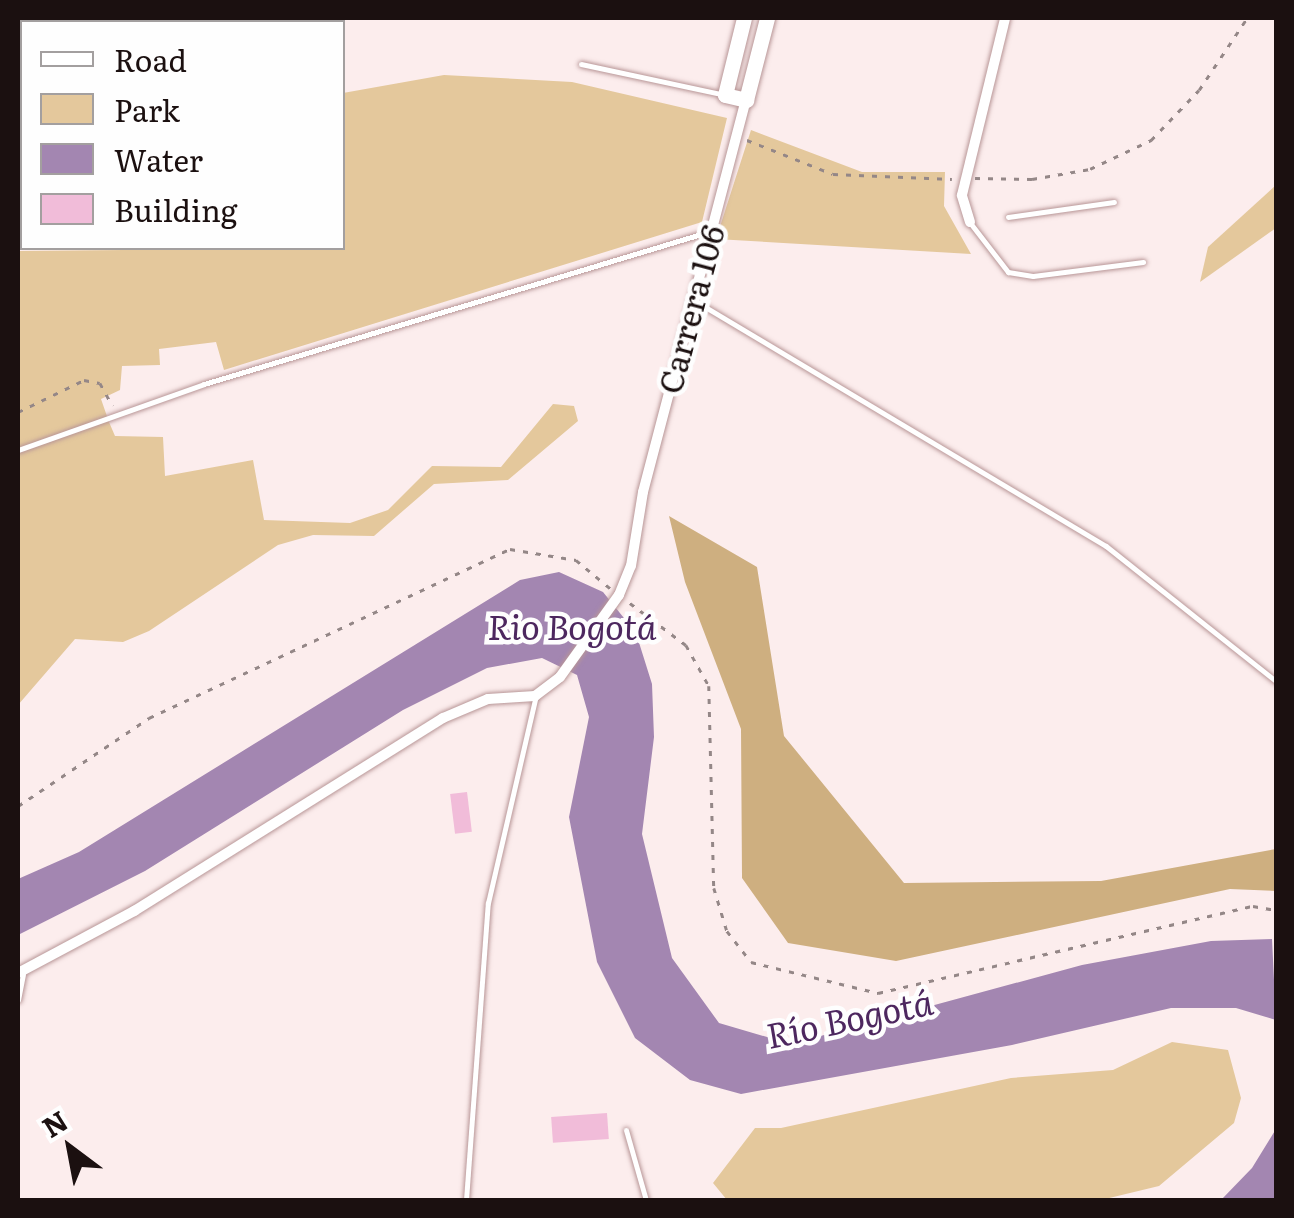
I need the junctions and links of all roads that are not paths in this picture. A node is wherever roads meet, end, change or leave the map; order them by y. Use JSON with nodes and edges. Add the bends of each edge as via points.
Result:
{"nodes":[{"id":1,"x":744,"y":18,"type":"edge"},
{"id":2,"x":766,"y":18,"type":"edge"},
{"id":3,"x":1005,"y":18,"type":"edge"},
{"id":4,"x":581,"y":64,"type":"dead end"},
{"id":5,"x":724,"y":95,"type":"junction"},
{"id":6,"x":746,"y":100,"type":"junction"},
{"id":7,"x":1114,"y":202,"type":"dead end"},
{"id":8,"x":1008,"y":217,"type":"dead end"},
{"id":9,"x":970,"y":222,"type":"joint"},
{"id":10,"x":711,"y":231,"type":"junction"},
{"id":11,"x":1143,"y":262,"type":"dead end"},
{"id":12,"x":692,"y":299,"type":"junction"},
{"id":13,"x":18,"y":450,"type":"edge"},
{"id":14,"x":1276,"y":681,"type":"edge"},
{"id":15,"x":535,"y":696,"type":"junction"},
{"id":16,"x":20,"y":971,"type":"edge"},
{"id":17,"x":18,"y":1000,"type":"edge"},
{"id":18,"x":626,"y":1130,"type":"dead end"},
{"id":19,"x":466,"y":1200,"type":"edge"},
{"id":20,"x":646,"y":1200,"type":"edge"}],
"edges":[{"from":1,"to":5,"type":"street"},
{"from":2,"to":6,"type":"street","name":"Carrera 106"},
{"from":3,"to":9,"type":"street","via":[[965,178]]},
{"from":4,"to":5,"type":"lane"},
{"from":5,"to":6,"type":"street"},
{"from":6,"to":10,"type":"street","name":"Carrera 106"},
{"from":7,"to":8,"type":"lane"},
{"from":9,"to":11,"type":"lane","via":[[1008,272],[1032,276]]},
{"from":10,"to":12,"type":"street","name":"Carrera 106"},
{"from":10,"to":13,"type":"lane"},
{"from":12,"to":14,"type":"lane","via":[[1106,546]]},
{"from":12,"to":15,"type":"street","name":"Carrera 106","via":[[617,598],[560,677]]},
{"from":15,"to":16,"type":"street","via":[[488,698],[443,718],[134,911]]},
{"from":15,"to":19,"type":"lane","via":[[488,902]]},
{"from":16,"to":17,"type":"lane"},
{"from":18,"to":20,"type":"lane"}]}
